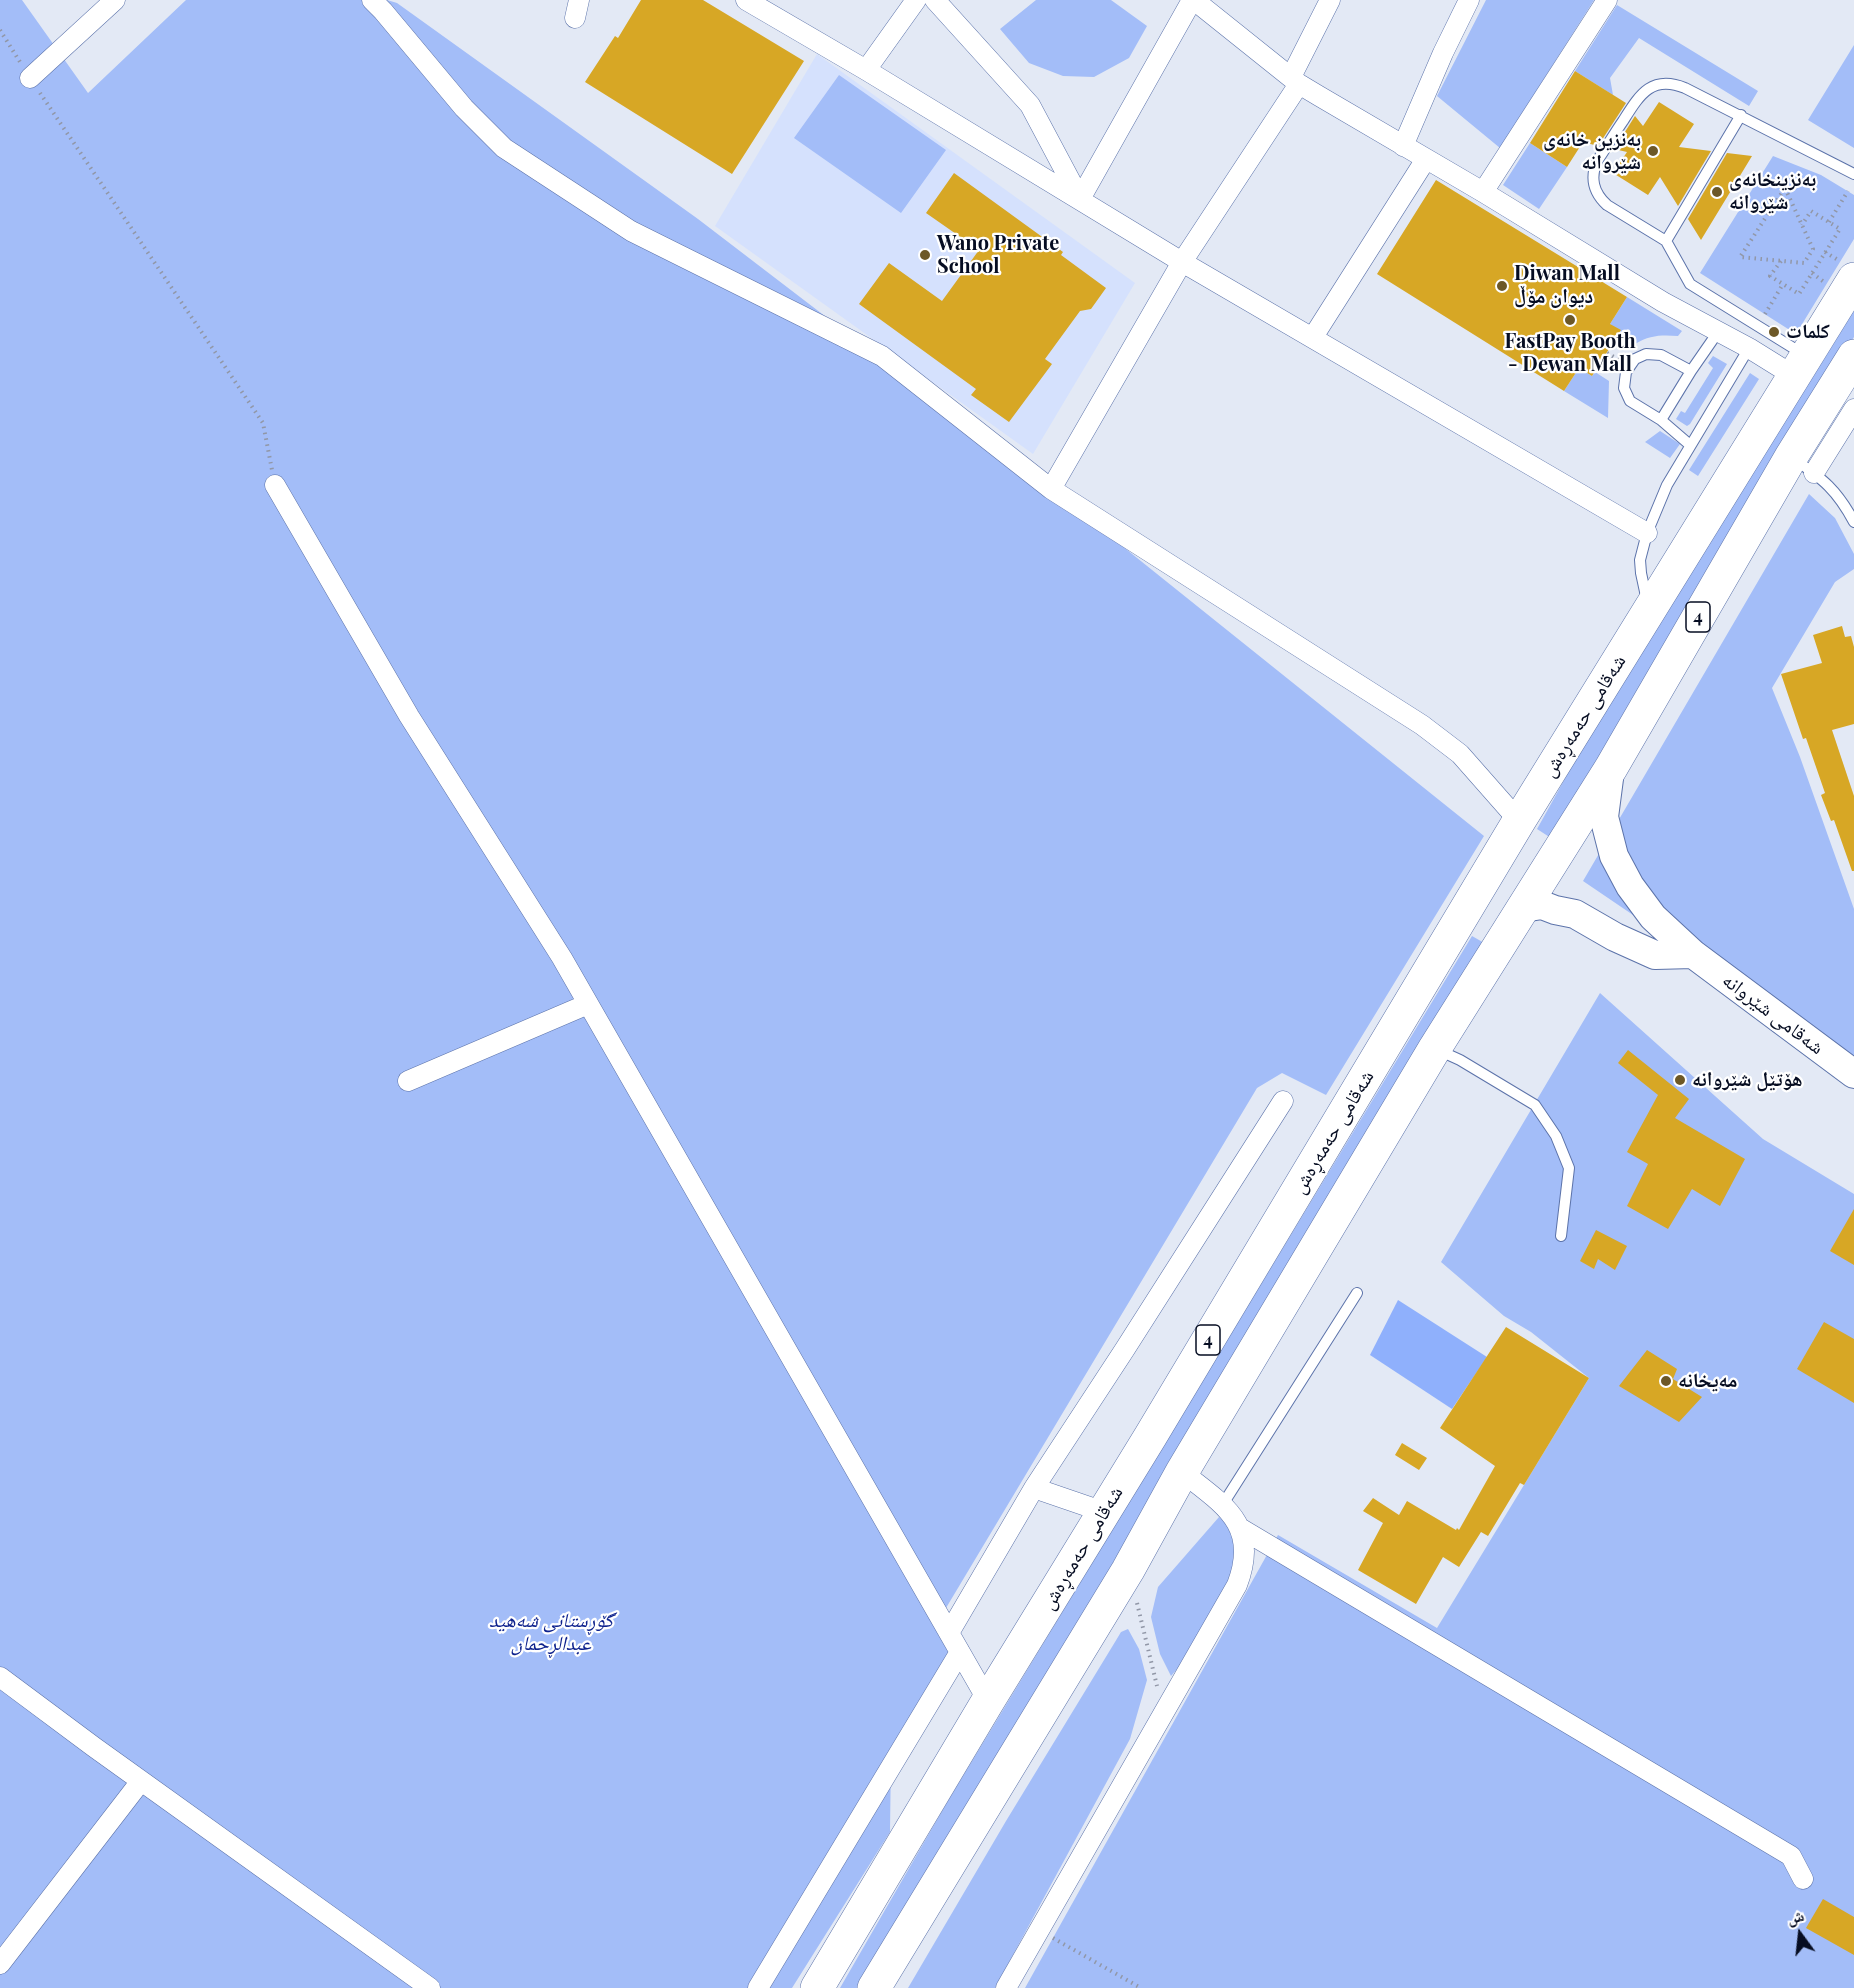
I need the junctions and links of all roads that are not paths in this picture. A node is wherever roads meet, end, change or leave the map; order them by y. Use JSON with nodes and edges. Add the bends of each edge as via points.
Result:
{"nodes":[{"id":1,"x":115,"y":0,"type":"edge"},
{"id":2,"x":372,"y":0,"type":"edge"},
{"id":3,"x":746,"y":0,"type":"edge"},
{"id":4,"x":916,"y":0,"type":"edge"},
{"id":5,"x":935,"y":0,"type":"edge"},
{"id":6,"x":1193,"y":0,"type":"edge"},
{"id":7,"x":1330,"y":0,"type":"edge"},
{"id":8,"x":1469,"y":0,"type":"edge"},
{"id":9,"x":1607,"y":0,"type":"edge"},
{"id":10,"x":866,"y":70,"type":"junction"},
{"id":11,"x":30,"y":78,"type":"road end"},
{"id":12,"x":1295,"y":80,"type":"junction"},
{"id":13,"x":1741,"y":115,"type":"junction"},
{"id":14,"x":1403,"y":146,"type":"junction"},
{"id":15,"x":1426,"y":159,"type":"junction"},
{"id":16,"x":1854,"y":174,"type":"edge"},
{"id":17,"x":1483,"y":192,"type":"junction"},
{"id":18,"x":1080,"y":199,"type":"junction"},
{"id":19,"x":1666,"y":241,"type":"junction"},
{"id":20,"x":1182,"y":262,"type":"junction"},
{"id":21,"x":1854,"y":279,"type":"edge"},
{"id":22,"x":1718,"y":332,"type":"junction"},
{"id":23,"x":1313,"y":337,"type":"junction"},
{"id":24,"x":1749,"y":348,"type":"junction"},
{"id":25,"x":1854,"y":356,"type":"edge"},
{"id":26,"x":1800,"y":366,"type":"junction"},
{"id":27,"x":1691,"y":371,"type":"junction"},
{"id":28,"x":1854,"y":409,"type":"edge"},
{"id":29,"x":1661,"y":420,"type":"junction"},
{"id":30,"x":1690,"y":445,"type":"junction"},
{"id":31,"x":1803,"y":465,"type":"junction"},
{"id":32,"x":275,"y":485,"type":"road end"},
{"id":33,"x":1051,"y":489,"type":"junction"},
{"id":34,"x":1854,"y":522,"type":"edge"},
{"id":35,"x":1647,"y":533,"type":"junction"},
{"id":36,"x":1650,"y":611,"type":"junction"},
{"id":37,"x":1611,"y":768,"type":"junction"},
{"id":38,"x":1519,"y":821,"type":"junction"},
{"id":39,"x":1522,"y":908,"type":"junction"},
{"id":40,"x":1693,"y":954,"type":"junction"},
{"id":41,"x":588,"y":1004,"type":"junction"},
{"id":42,"x":1435,"y":1048,"type":"junction"},
{"id":43,"x":1854,"y":1074,"type":"edge"},
{"id":44,"x":408,"y":1081,"type":"dead end"},
{"id":45,"x":1283,"y":1101,"type":"dead end"},
{"id":46,"x":1561,"y":1236,"type":"dead end"},
{"id":47,"x":1358,"y":1293,"type":"dead end"},
{"id":48,"x":1182,"y":1472,"type":"junction"},
{"id":49,"x":1034,"y":1488,"type":"junction"},
{"id":50,"x":1223,"y":1504,"type":"junction"},
{"id":51,"x":1104,"y":1512,"type":"junction"},
{"id":52,"x":1240,"y":1528,"type":"junction"},
{"id":53,"x":949,"y":1633,"type":"junction"},
{"id":54,"x":960,"y":1652,"type":"junction"},
{"id":55,"x":0,"y":1677,"type":"edge"},
{"id":56,"x":988,"y":1701,"type":"junction"},
{"id":57,"x":141,"y":1781,"type":"junction"},
{"id":58,"x":1803,"y":1879,"type":"dead end"},
{"id":59,"x":0,"y":1964,"type":"edge"},
{"id":60,"x":429,"y":1988,"type":"edge"},
{"id":61,"x":758,"y":1988,"type":"edge"},
{"id":62,"x":817,"y":1988,"type":"edge"},
{"id":63,"x":874,"y":1988,"type":"edge"},
{"id":64,"x":1006,"y":1988,"type":"edge"}],
"edges":[{"from":1,"to":11,"type":"street"},
{"from":2,"to":33,"type":"street","via":[[464,108],[504,148],[631,231],[882,357]]},
{"from":3,"to":10,"type":"street"},
{"from":4,"to":10,"type":"street"},
{"from":5,"to":18,"type":"street","via":[[1030,105]]},
{"from":6,"to":12,"type":"street"},
{"from":6,"to":18,"type":"street"},
{"from":7,"to":12,"type":"street"},
{"from":8,"to":14,"type":"street"},
{"from":9,"to":17,"type":"street"},
{"from":10,"to":18,"type":"street"},
{"from":12,"to":14,"type":"street"},
{"from":12,"to":20,"type":"street"},
{"from":13,"to":16,"type":"lane"},
{"from":13,"to":19,"type":"lane"},
{"from":13,"to":19,"type":"lane","via":[[1678,84],[1660,84],[1638,97],[1597,161],[1593,185],[1601,199]]},
{"from":14,"to":15,"type":"street"},
{"from":15,"to":17,"type":"street"},
{"from":15,"to":23,"type":"street"},
{"from":17,"to":22,"type":"street"},
{"from":18,"to":20,"type":"street"},
{"from":19,"to":26,"type":"lane","via":[[1690,284]]},
{"from":20,"to":23,"type":"street"},
{"from":20,"to":33,"type":"street"},
{"from":21,"to":26,"type":"highway","name":"شەقامی حەمەڕەش","number":"4"},
{"from":22,"to":24,"type":"street"},
{"from":22,"to":27,"type":"lane"},
{"from":23,"to":35,"type":"street"},
{"from":24,"to":26,"type":"street"},
{"from":24,"to":30,"type":"lane"},
{"from":25,"to":31,"type":"highway","number":"4"},
{"from":26,"to":36,"type":"highway","name":"شەقامی حەمەڕەش","number":"4"},
{"from":27,"to":29,"type":"lane"},
{"from":27,"to":29,"type":"lane","via":[[1661,355],[1646,354],[1635,359],[1626,372],[1624,388],[1630,401]]},
{"from":28,"to":31,"type":"street"},
{"from":29,"to":30,"type":"lane"},
{"from":30,"to":35,"type":"lane","via":[[1667,485]]},
{"from":31,"to":34,"type":"lane","via":[[1836,493]]},
{"from":31,"to":37,"type":"highway","number":"4"},
{"from":32,"to":41,"type":"street","via":[[409,716]]},
{"from":33,"to":38,"type":"street","via":[[1422,725],[1460,754]]},
{"from":35,"to":36,"type":"lane","via":[[1640,567]]},
{"from":36,"to":38,"type":"highway","name":"شەقامی حەمەڕەش","number":"4"},
{"from":37,"to":39,"type":"highway","number":"4"},
{"from":37,"to":40,"type":"street","name":"شەقامی شێروانە","via":[[1604,818],[1614,856],[1653,917]]},
{"from":38,"to":51,"type":"highway","name":"شەقامی حەمەڕەش","number":"4"},
{"from":39,"to":40,"type":"street","via":[[1542,905],[1575,914],[1655,955]]},
{"from":39,"to":42,"type":"highway","number":"4"},
{"from":40,"to":43,"type":"street","name":"شەقامی شێروانە"},
{"from":41,"to":44,"type":"street"},
{"from":41,"to":53,"type":"street"},
{"from":42,"to":46,"type":"lane","via":[[1535,1105],[1556,1136],[1569,1168]]},
{"from":42,"to":48,"type":"highway","number":"4"},
{"from":45,"to":49,"type":"street"},
{"from":47,"to":50,"type":"lane"},
{"from":48,"to":50,"type":"street"},
{"from":48,"to":63,"type":"highway","number":"4","via":[[1128,1570]]},
{"from":49,"to":51,"type":"street"},
{"from":49,"to":53,"type":"street"},
{"from":50,"to":52,"type":"street"},
{"from":51,"to":56,"type":"highway","name":"شەقامی حەمەڕەش","number":"4"},
{"from":52,"to":58,"type":"street","via":[[1791,1856]]},
{"from":52,"to":64,"type":"street","via":[[1245,1557],[1238,1585]]},
{"from":53,"to":54,"type":"street"},
{"from":54,"to":56,"type":"street"},
{"from":54,"to":61,"type":"street"},
{"from":55,"to":57,"type":"street"},
{"from":56,"to":62,"type":"highway","name":"شەقامی حەمەڕەش","number":"4"},
{"from":57,"to":59,"type":"street"},
{"from":57,"to":60,"type":"street"}]}
